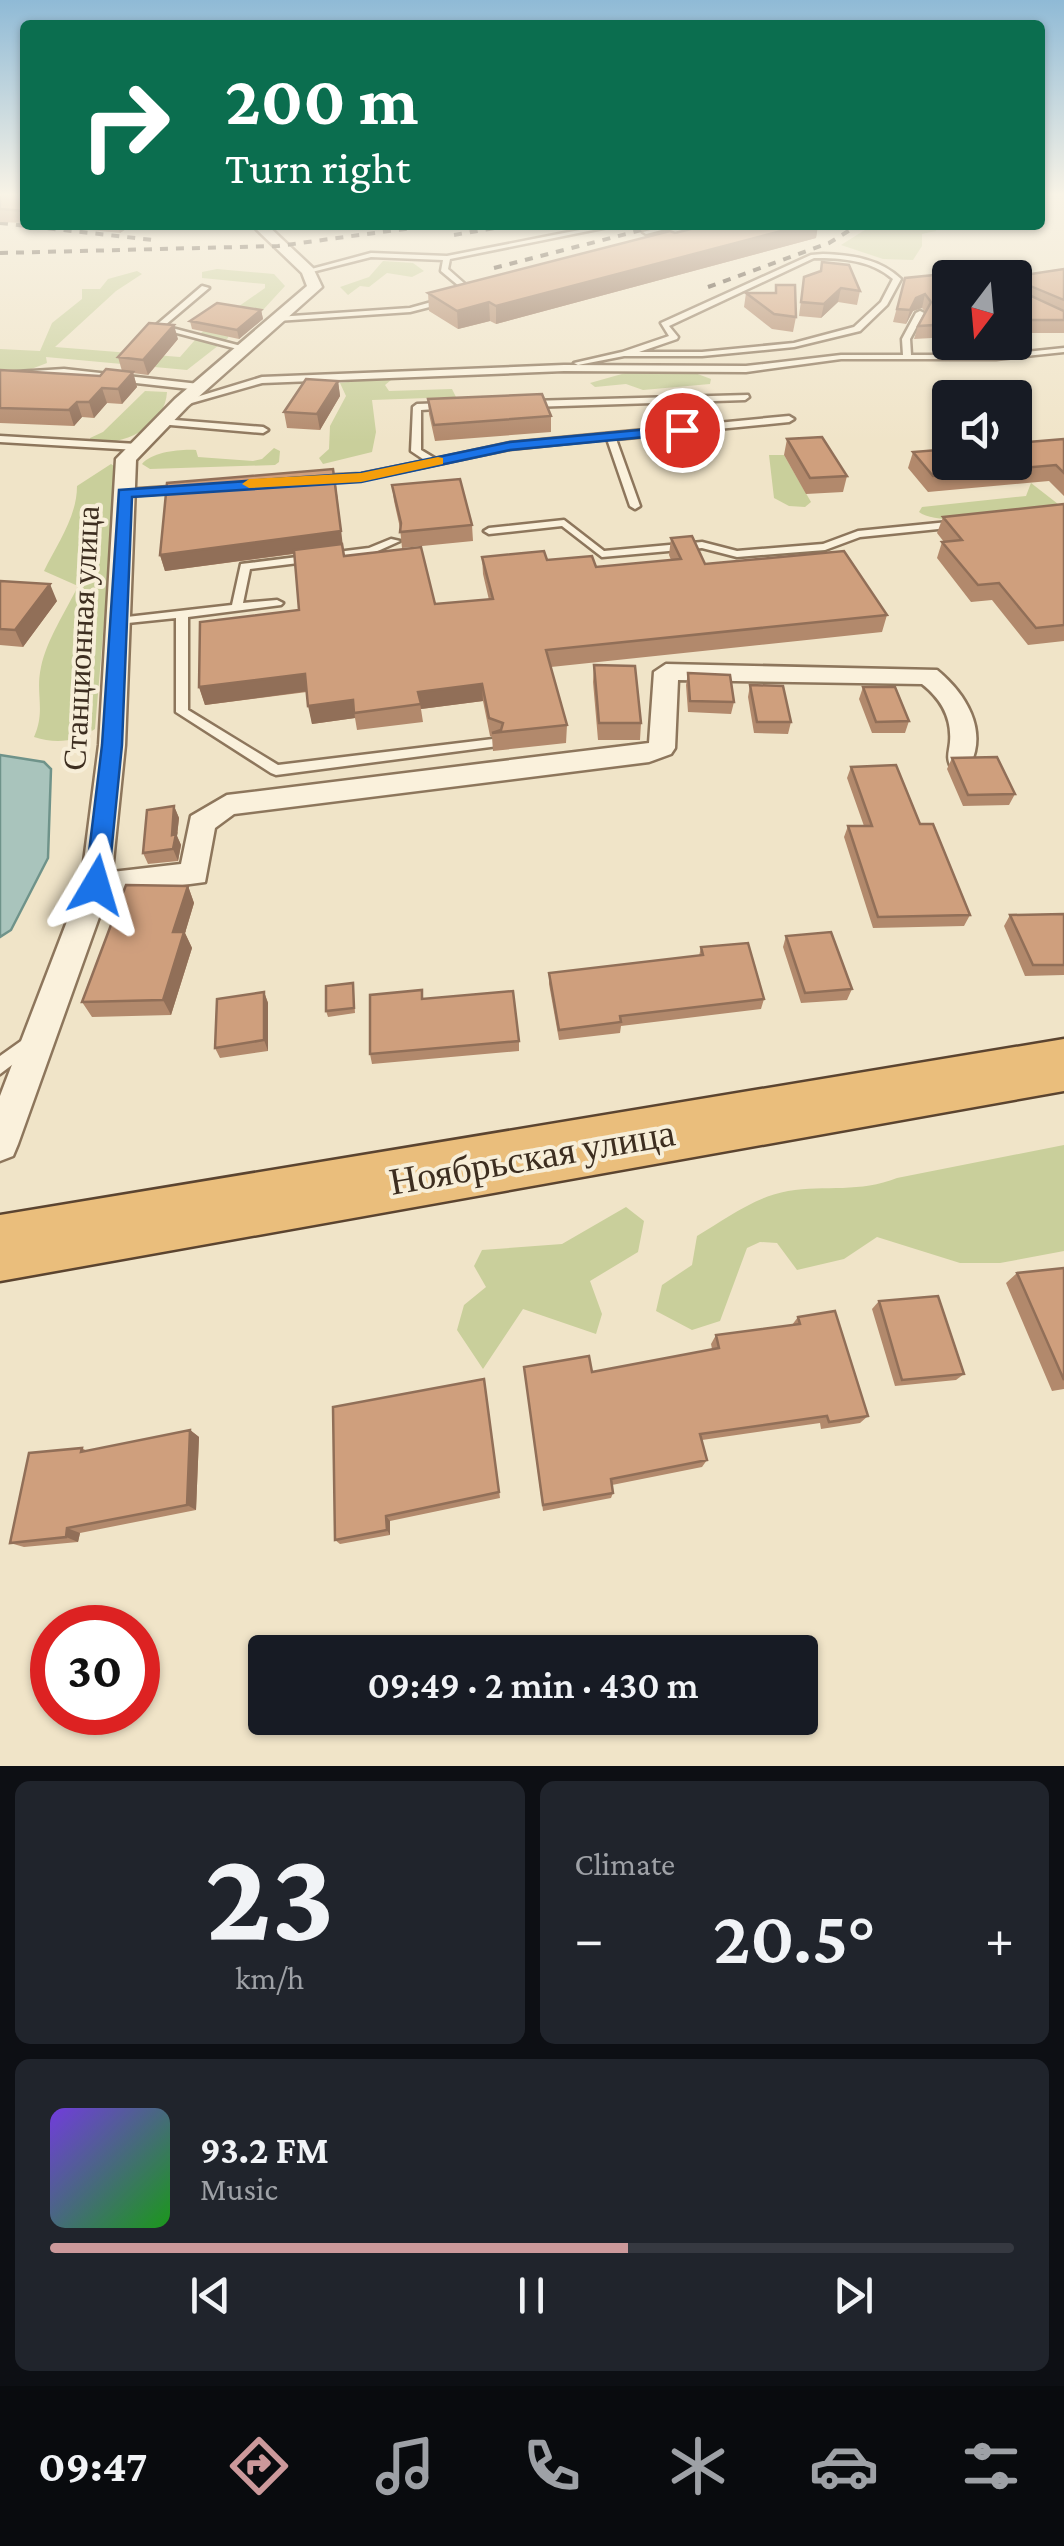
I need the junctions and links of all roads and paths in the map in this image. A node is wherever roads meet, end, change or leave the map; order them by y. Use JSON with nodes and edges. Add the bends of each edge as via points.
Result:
{"nodes":[{"id":1,"x":310,"y":276,"type":"edge"},
{"id":2,"x":452,"y":276,"type":"edge"},
{"id":3,"x":768,"y":276,"type":"edge"},
{"id":4,"x":895,"y":276,"type":"edge"},
{"id":5,"x":205,"y":288,"type":"dead end"},
{"id":6,"x":489,"y":289,"type":"edge"},
{"id":7,"x":471,"y":294,"type":"junction"},
{"id":8,"x":920,"y":313,"type":"edge"},
{"id":9,"x":277,"y":319,"type":"junction"},
{"id":10,"x":242,"y":349,"type":"junction"},
{"id":11,"x":1064,"y":350,"type":"edge"},
{"id":12,"x":624,"y":354,"type":"junction"},
{"id":13,"x":908,"y":358,"type":"junction"},
{"id":14,"x":564,"y":368,"type":"junction"},
{"id":15,"x":0,"y":376,"type":"edge"},
{"id":16,"x":199,"y":387,"type":"junction"},
{"id":17,"x":746,"y":397,"type":"dead end"},
{"id":18,"x":181,"y":403,"type":"junction"},
{"id":19,"x":514,"y":405,"type":"edge"},
{"id":20,"x":456,"y":406,"type":"edge"},
{"id":21,"x":789,"y":420,"type":"dead end"},
{"id":22,"x":162,"y":422,"type":"junction"},
{"id":23,"x":263,"y":430,"type":"dead end"},
{"id":24,"x":610,"y":436,"type":"junction"},
{"id":25,"x":0,"y":439,"type":"edge"},
{"id":26,"x":137,"y":447,"type":"junction"},
{"id":27,"x":435,"y":462,"type":"junction"},
{"id":28,"x":312,"y":479,"type":"edge"},
{"id":29,"x":200,"y":488,"type":"edge"},
{"id":30,"x":124,"y":493,"type":"junction"},
{"id":31,"x":635,"y":506,"type":"dead end"},
{"id":32,"x":971,"y":523,"type":"edge"},
{"id":33,"x":489,"y":531,"type":"dead end"},
{"id":34,"x":395,"y":541,"type":"dead end"},
{"id":35,"x":277,"y":603,"type":"dead end"},
{"id":36,"x":237,"y":607,"type":"junction"},
{"id":37,"x":182,"y":614,"type":"junction"},
{"id":38,"x":118,"y":621,"type":"junction"},
{"id":39,"x":493,"y":743,"type":"edge"},
{"id":40,"x":960,"y":760,"type":"edge"},
{"id":41,"x":96,"y":885,"type":"junction"},
{"id":42,"x":42,"y":1032,"type":"junction"},
{"id":43,"x":1064,"y":1064,"type":"edge"},
{"id":44,"x":0,"y":1066,"type":"edge"},
{"id":45,"x":0,"y":1144,"type":"edge"},
{"id":46,"x":0,"y":1248,"type":"edge"}],
"edges":[{"from":1,"to":9,"type":"street","name":"Станционная улица","via":[[315,288]]},
{"from":2,"to":7,"type":"lane"},
{"from":3,"to":12,"type":"lane","via":[[664,325],[674,337]]},
{"from":4,"to":12,"type":"lane","via":[[884,303],[857,329],[775,347]]},
{"from":5,"to":10,"type":"lane","via":[[158,328]]},
{"from":6,"to":7,"type":"lane"},
{"from":7,"to":9,"type":"lane","via":[[410,310]]},
{"from":8,"to":13,"type":"lane","via":[[906,340]]},
{"from":9,"to":10,"type":"street","name":"Станционная улица"},
{"from":10,"to":16,"type":"street","name":"Станционная улица"},
{"from":11,"to":13,"type":"lane"},
{"from":12,"to":14,"type":"lane"},
{"from":13,"to":14,"type":"lane","via":[[746,369]]},
{"from":14,"to":18,"type":"lane","via":[[262,380]]},
{"from":15,"to":16,"type":"lane","via":[[64,372]]},
{"from":16,"to":18,"type":"street","name":"Станционная улица"},
{"from":17,"to":19,"type":"lane"},
{"from":18,"to":22,"type":"street","name":"Станционная улица"},
{"from":20,"to":27,"type":"lane","via":[[417,407],[416,451]]},
{"from":21,"to":24,"type":"lane"},
{"from":22,"to":23,"type":"lane"},
{"from":22,"to":26,"type":"street","name":"Станционная улица"},
{"from":24,"to":27,"type":"lane"},
{"from":24,"to":31,"type":"lane"},
{"from":25,"to":26,"type":"lane"},
{"from":26,"to":30,"type":"street","name":"Станционная улица","via":[[126,459]]},
{"from":27,"to":28,"type":"lane"},
{"from":29,"to":30,"type":"lane"},
{"from":30,"to":38,"type":"street","name":"Станционная улица"},
{"from":32,"to":33,"type":"lane","via":[[738,554],[702,545],[602,554],[564,522]]},
{"from":34,"to":36,"type":"lane","via":[[371,551],[245,566]]},
{"from":35,"to":36,"type":"lane"},
{"from":36,"to":37,"type":"lane"},
{"from":37,"to":38,"type":"lane"},
{"from":37,"to":39,"type":"lane","via":[[182,712],[276,770]]},
{"from":38,"to":41,"type":"street","name":"Станционная улица"},
{"from":40,"to":41,"type":"street","via":[[963,718],[951,693],[928,676],[666,672],[662,748],[640,756],[227,805],[201,823],[194,874]]},
{"from":41,"to":42,"type":"street","name":"Станционная улица"},
{"from":42,"to":44,"type":"lane"},
{"from":42,"to":45,"type":"street","name":"Станционная улица"},
{"from":43,"to":46,"type":"highway","name":"Ноябрьская улица"}]}
